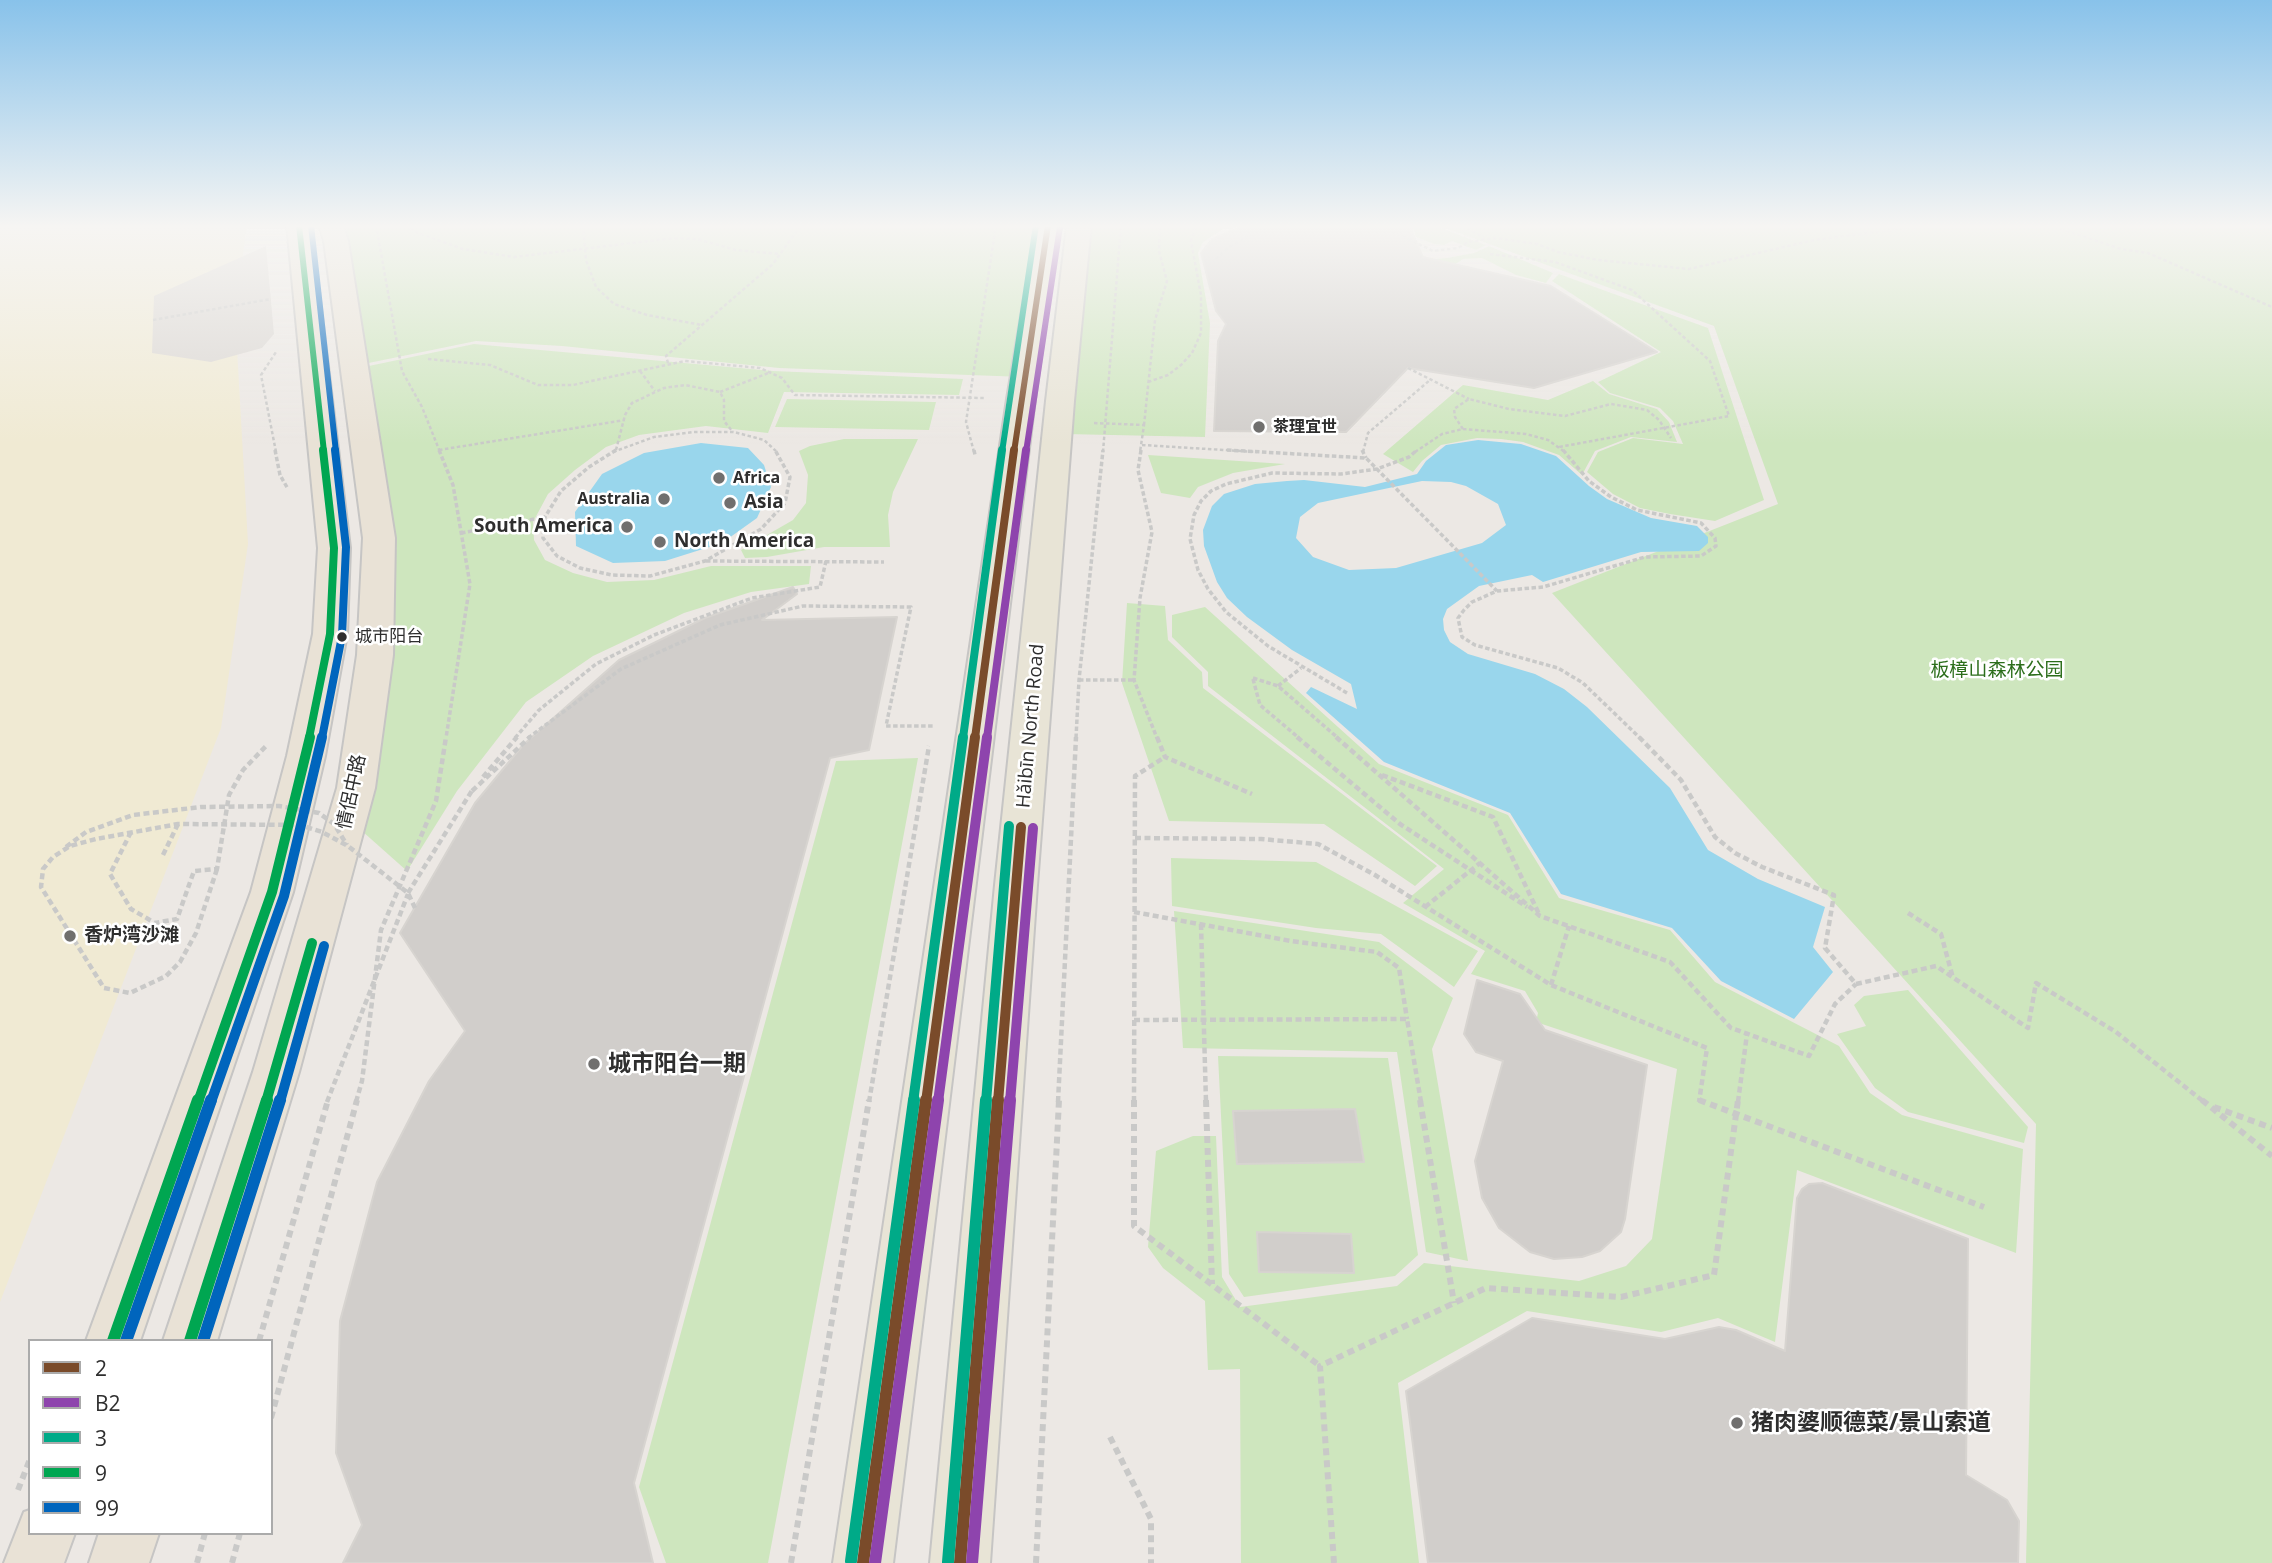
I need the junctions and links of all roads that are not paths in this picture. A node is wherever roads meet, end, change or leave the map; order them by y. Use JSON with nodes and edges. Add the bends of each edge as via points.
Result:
{"nodes":[{"id":1,"x":307,"y":298,"type":"edge"},
{"id":2,"x":344,"y":298,"type":"edge"},
{"id":3,"x":1037,"y":298,"type":"edge"},
{"id":4,"x":1071,"y":298,"type":"edge"},
{"id":5,"x":114,"y":1339,"type":"edge"},
{"id":6,"x":191,"y":1339,"type":"edge"},
{"id":7,"x":44,"y":1535,"type":"edge"},
{"id":8,"x":128,"y":1535,"type":"edge"},
{"id":9,"x":34,"y":1563,"type":"edge"},
{"id":10,"x":119,"y":1563,"type":"edge"},
{"id":11,"x":863,"y":1563,"type":"edge"},
{"id":12,"x":960,"y":1563,"type":"edge"}],
"edges":[{"from":1,"to":5,"type":"highway","via":[[334,548],[330,634],[272,892]]},
{"from":2,"to":6,"type":"highway","name":"情侶中路","via":[[379,538],[375,655],[356,788],[276,1072]]},
{"from":3,"to":11,"type":"main road"},
{"from":4,"to":12,"type":"main road","name":"Hǎibīn North Road"},
{"from":7,"to":9,"type":"highway"},
{"from":8,"to":10,"type":"highway"}]}
